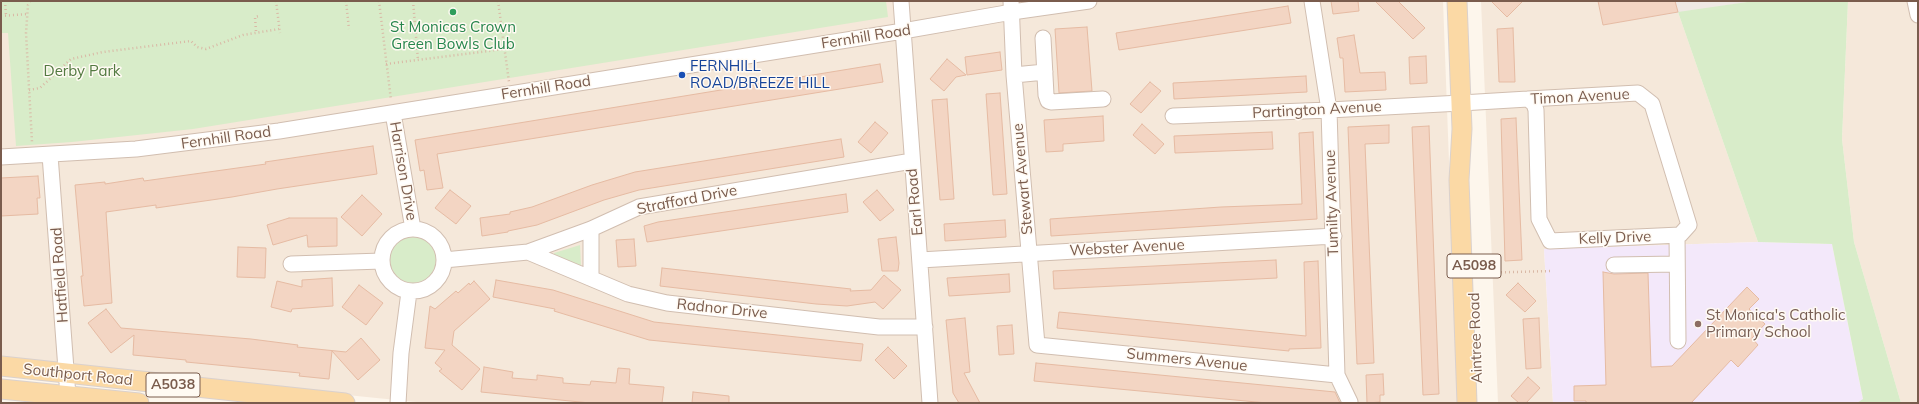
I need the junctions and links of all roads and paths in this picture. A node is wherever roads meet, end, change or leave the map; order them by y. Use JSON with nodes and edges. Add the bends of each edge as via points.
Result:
{"nodes":[{"id":1,"x":5,"y":1,"type":"edge"},
{"id":2,"x":30,"y":1,"type":"edge"},
{"id":3,"x":276,"y":1,"type":"edge"},
{"id":4,"x":346,"y":1,"type":"edge"},
{"id":5,"x":379,"y":1,"type":"edge"},
{"id":6,"x":412,"y":1,"type":"edge"},
{"id":7,"x":498,"y":1,"type":"edge"},
{"id":8,"x":901,"y":1,"type":"edge"},
{"id":9,"x":1089,"y":1,"type":"edge"},
{"id":10,"x":1312,"y":1,"type":"edge"},
{"id":11,"x":1457,"y":1,"type":"edge"},
{"id":12,"x":1012,"y":6,"type":"edge"},
{"id":13,"x":27,"y":14,"type":"junction"},
{"id":14,"x":1,"y":16,"type":"edge"},
{"id":15,"x":6,"y":16,"type":"junction"},
{"id":16,"x":259,"y":16,"type":"dead end"},
{"id":17,"x":279,"y":29,"type":"junction"},
{"id":18,"x":348,"y":29,"type":"dead end"},
{"id":19,"x":256,"y":31,"type":"junction"},
{"id":20,"x":903,"y":31,"type":"junction"},
{"id":21,"x":280,"y":33,"type":"dead end"},
{"id":22,"x":1043,"y":38,"type":"dead end"},
{"id":23,"x":504,"y":48,"type":"junction"},
{"id":24,"x":418,"y":60,"type":"junction"},
{"id":25,"x":386,"y":64,"type":"junction"},
{"id":26,"x":1045,"y":72,"type":"junction"},
{"id":27,"x":1014,"y":74,"type":"junction"},
{"id":28,"x":29,"y":90,"type":"junction"},
{"id":29,"x":510,"y":95,"type":"junction"},
{"id":30,"x":1102,"y":99,"type":"dead end"},
{"id":31,"x":1528,"y":99,"type":"junction"},
{"id":32,"x":1461,"y":104,"type":"junction"},
{"id":33,"x":1329,"y":110,"type":"junction"},
{"id":34,"x":393,"y":113,"type":"junction"},
{"id":35,"x":1173,"y":116,"type":"dead end"},
{"id":36,"x":1462,"y":129,"type":"junction"},
{"id":37,"x":50,"y":155,"type":"junction"},
{"id":38,"x":33,"y":156,"type":"junction"},
{"id":39,"x":1,"y":157,"type":"edge"},
{"id":40,"x":912,"y":161,"type":"junction"},
{"id":41,"x":413,"y":229,"type":"junction"},
{"id":42,"x":591,"y":229,"type":"junction"},
{"id":43,"x":1678,"y":235,"type":"junction"},
{"id":44,"x":1334,"y":236,"type":"junction"},
{"id":45,"x":528,"y":252,"type":"junction"},
{"id":46,"x":1030,"y":254,"type":"junction"},
{"id":47,"x":444,"y":260,"type":"junction"},
{"id":48,"x":920,"y":260,"type":"junction"},
{"id":49,"x":382,"y":261,"type":"junction"},
{"id":50,"x":291,"y":264,"type":"dead end"},
{"id":51,"x":1677,"y":264,"type":"junction"},
{"id":52,"x":1614,"y":265,"type":"dead end"},
{"id":53,"x":1551,"y":271,"type":"dead end"},
{"id":54,"x":1474,"y":273,"type":"junction"},
{"id":55,"x":591,"y":277,"type":"junction"},
{"id":56,"x":409,"y":292,"type":"junction"},
{"id":57,"x":925,"y":328,"type":"junction"},
{"id":58,"x":1678,"y":341,"type":"dead end"},
{"id":59,"x":1037,"y":345,"type":"joint"},
{"id":60,"x":1,"y":366,"type":"edge"},
{"id":61,"x":67,"y":373,"type":"junction"},
{"id":62,"x":1337,"y":376,"type":"junction"},
{"id":63,"x":1,"y":389,"type":"edge"},
{"id":64,"x":68,"y":396,"type":"junction"},
{"id":65,"x":1350,"y":402,"type":"dead end"},
{"id":66,"x":139,"y":403,"type":"edge"},
{"id":67,"x":346,"y":403,"type":"edge"},
{"id":68,"x":398,"y":403,"type":"edge"},
{"id":69,"x":930,"y":403,"type":"edge"},
{"id":70,"x":1467,"y":403,"type":"edge"},
{"id":71,"x":1478,"y":403,"type":"edge"}],
"edges":[{"from":1,"to":15,"type":"path"},
{"from":2,"to":13,"type":"path"},
{"from":3,"to":17,"type":"path"},
{"from":4,"to":18,"type":"path"},
{"from":5,"to":25,"type":"path"},
{"from":6,"to":24,"type":"path"},
{"from":7,"to":23,"type":"path"},
{"from":8,"to":20,"type":"street","name":"Earl Road"},
{"from":9,"to":12,"type":"street","name":"Fernhill Road"},
{"from":10,"to":33,"type":"street","name":"Tumilty Avenue"},
{"from":11,"to":32,"type":"main road","name":"Aintree Road","number":"A5098"},
{"from":12,"to":20,"type":"street","name":"Fernhill Road"},
{"from":12,"to":27,"type":"street","name":"Stewart Avenue"},
{"from":13,"to":15,"type":"path"},
{"from":13,"to":28,"type":"path"},
{"from":14,"to":15,"type":"path"},
{"from":16,"to":19,"type":"path","via":[[255,17]]},
{"from":17,"to":19,"type":"path"},
{"from":17,"to":21,"type":"path"},
{"from":19,"to":28,"type":"path","via":[[206,49],[197,47],[191,41],[103,52],[71,59],[40,88]]},
{"from":20,"to":29,"type":"street","name":"Fernhill Road"},
{"from":20,"to":40,"type":"street","name":"Earl Road"},
{"from":22,"to":26,"type":"street"},
{"from":23,"to":24,"type":"path"},
{"from":23,"to":29,"type":"path"},
{"from":24,"to":25,"type":"path"},
{"from":25,"to":34,"type":"path"},
{"from":26,"to":27,"type":"street"},
{"from":26,"to":30,"type":"street","via":[[1048,101]]},
{"from":27,"to":46,"type":"street","name":"Stewart Avenue"},
{"from":28,"to":38,"type":"path"},
{"from":29,"to":34,"type":"street","name":"Fernhill Road"},
{"from":31,"to":32,"type":"street","name":"Timon Avenue"},
{"from":31,"to":43,"type":"street","name":"Timon Avenue","via":[[1638,93],[1652,104],[1689,225]]},
{"from":31,"to":43,"type":"street","name":"Kelly Drive","via":[[1536,110],[1539,219],[1550,241]]},
{"from":32,"to":33,"type":"street","name":"Partington Avenue"},
{"from":32,"to":36,"type":"main road","name":"Aintree Road","number":"A5098"},
{"from":33,"to":35,"type":"street","name":"Partington Avenue"},
{"from":33,"to":44,"type":"street","name":"Tumilty Avenue"},
{"from":34,"to":37,"type":"street","name":"Fernhill Road","via":[[136,150]]},
{"from":34,"to":41,"type":"street","name":"Harrison Drive"},
{"from":36,"to":54,"type":"main road","name":"Aintree Road","number":"A5098","via":[[1472,181]]},
{"from":36,"to":70,"type":"main road","name":"Aintree Road","number":"A5098","via":[[1459,180]]},
{"from":37,"to":38,"type":"street","name":"Fernhill Road"},
{"from":37,"to":61,"type":"street","name":"Hatfield Road"},
{"from":38,"to":39,"type":"street","name":"Fernhill Road"},
{"from":40,"to":42,"type":"street","name":"Strafford Drive","via":[[639,207]]},
{"from":40,"to":48,"type":"street","name":"Earl Road"},
{"from":41,"to":47,"type":"street","name":"Harrison Drive","via":[[432,236],[440,244]]},
{"from":41,"to":49,"type":"street","name":"Harrison Drive","via":[[401,232],[387,242]]},
{"from":42,"to":45,"type":"street","name":"Strafford Drive"},
{"from":42,"to":55,"type":"street"},
{"from":43,"to":51,"type":"street"},
{"from":44,"to":46,"type":"street","name":"Webster Avenue"},
{"from":44,"to":62,"type":"street","name":"Tumilty Avenue"},
{"from":45,"to":47,"type":"street","name":"Strafford Drive"},
{"from":45,"to":55,"type":"street","name":"Radnor Drive"},
{"from":46,"to":48,"type":"street","name":"Webster Avenue"},
{"from":46,"to":59,"type":"street","name":"Stewart Avenue"},
{"from":47,"to":56,"type":"street","via":[[443,271],[433,285]]},
{"from":48,"to":57,"type":"street","name":"Earl Road"},
{"from":49,"to":50,"type":"street"},
{"from":49,"to":56,"type":"street","via":[[384,273],[394,286]]},
{"from":51,"to":52,"type":"street"},
{"from":51,"to":58,"type":"street"},
{"from":53,"to":54,"type":"path"},
{"from":54,"to":71,"type":"main road","name":"Aintree Road","number":"A5098"},
{"from":55,"to":57,"type":"street","name":"Radnor Drive","via":[[628,294],[667,303],[880,327]]},
{"from":56,"to":68,"type":"street"},
{"from":57,"to":69,"type":"street","name":"Earl Road"},
{"from":59,"to":62,"type":"street","name":"Summers Avenue"},
{"from":60,"to":61,"type":"main road","name":"Southport Road","number":"A5038"},
{"from":61,"to":64,"type":"street","name":"Hatfield Road"},
{"from":61,"to":67,"type":"main road","name":"Southport Road","number":"A5038"},
{"from":62,"to":65,"type":"street","name":"Tumilty Avenue"},
{"from":63,"to":64,"type":"main road","name":"Southport Road","number":"A5038"},
{"from":64,"to":66,"type":"main road","name":"Southport Road","number":"A5038"}]}
